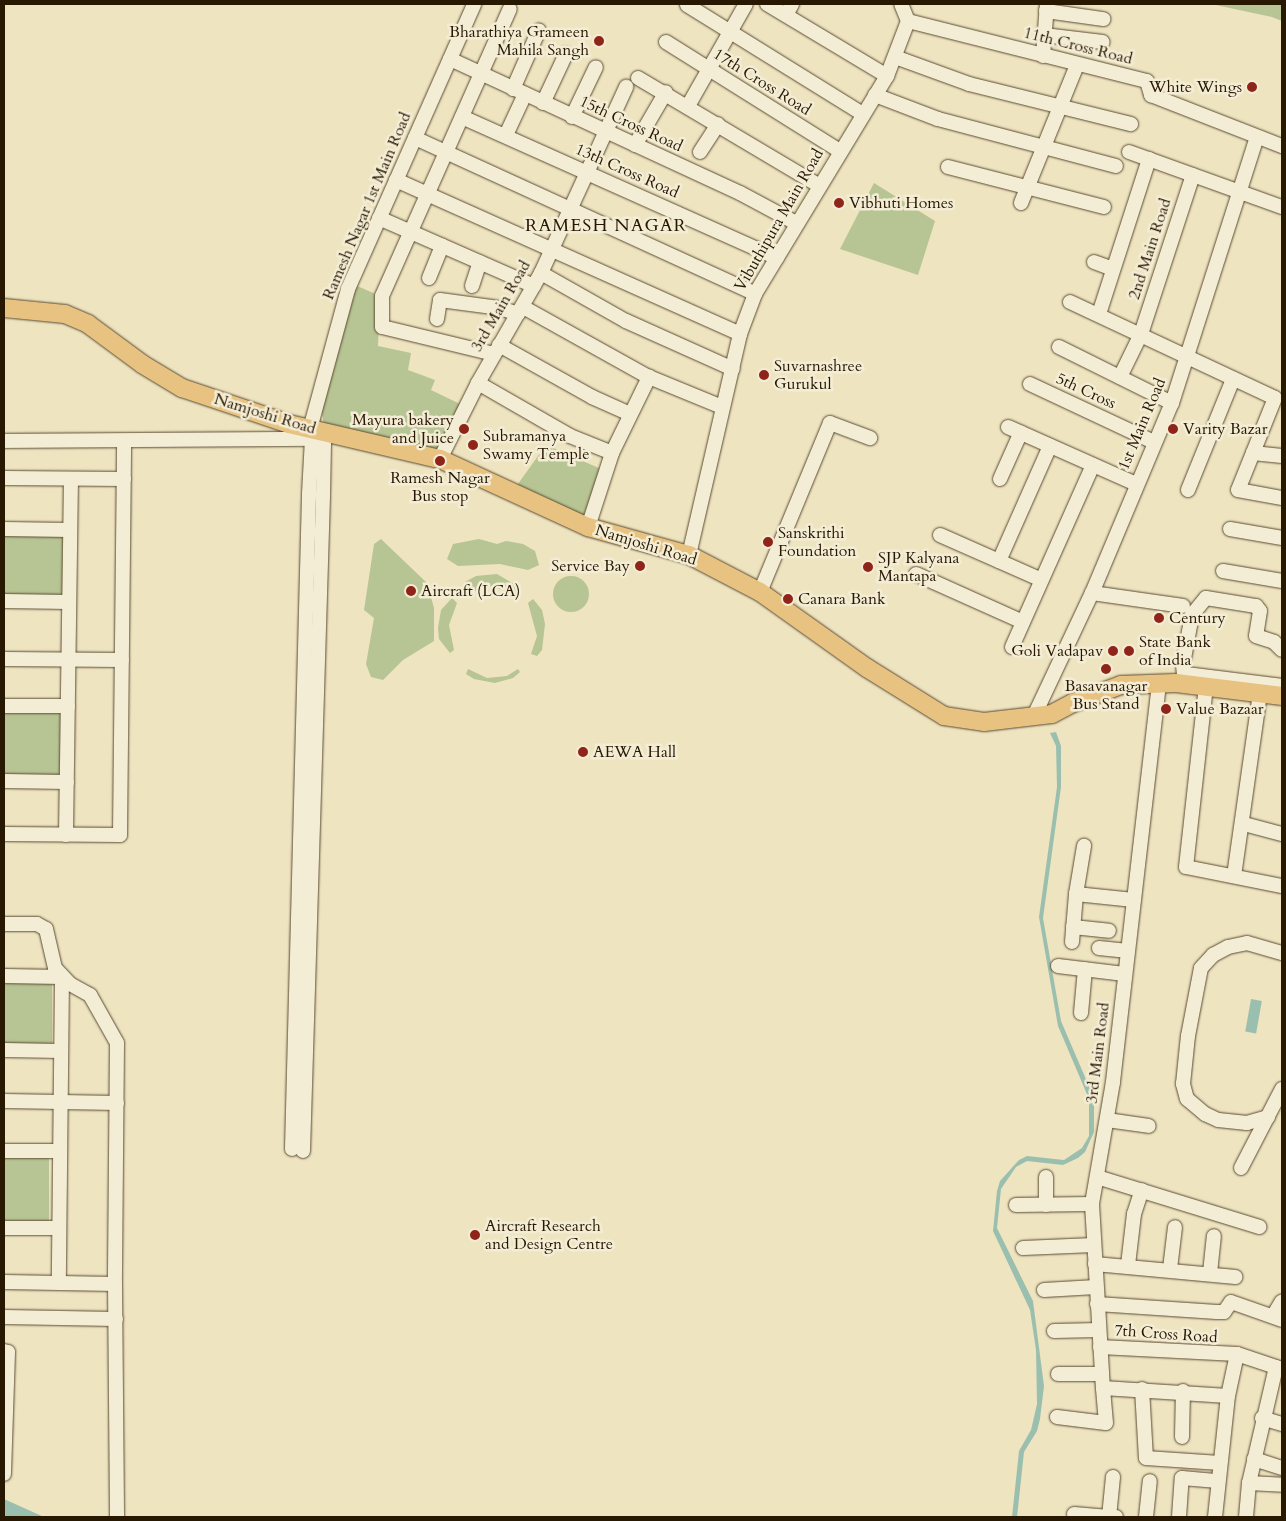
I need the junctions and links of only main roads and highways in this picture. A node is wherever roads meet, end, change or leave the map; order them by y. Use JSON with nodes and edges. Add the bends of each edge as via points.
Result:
{"nodes":[{"id":1,"x":4,"y":308,"type":"edge"},
{"id":2,"x":1282,"y":691,"type":"edge"}],
"edges":[{"from":1,"to":2,"type":"main road","name":"Namjoshi Road","via":[[65,314],[88,324],[142,364],[182,388],[314,433],[440,459],[588,527],[689,556],[760,592],[867,668],[944,716],[984,722],[1052,714],[1121,685],[1160,684],[1186,679],[1206,686],[1260,694]]}]}
